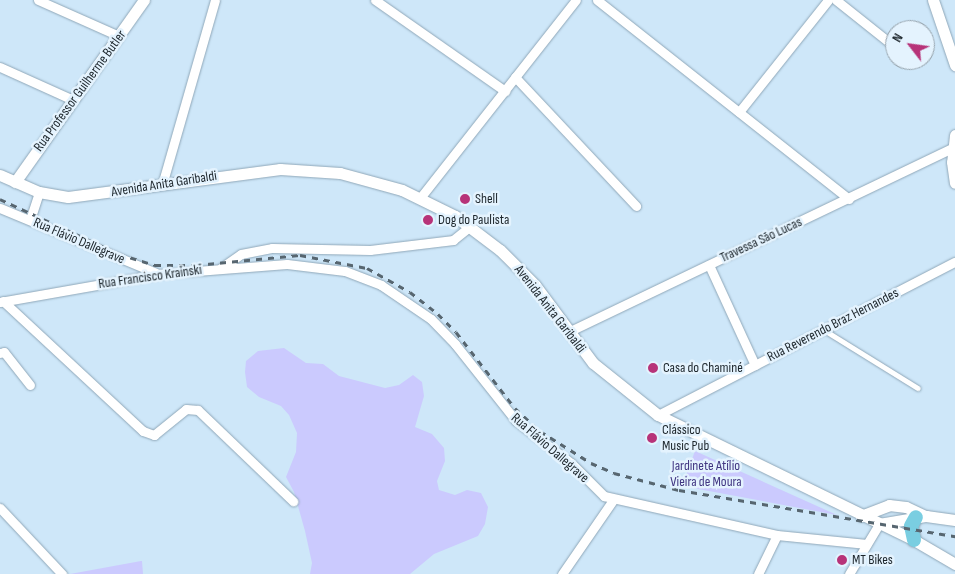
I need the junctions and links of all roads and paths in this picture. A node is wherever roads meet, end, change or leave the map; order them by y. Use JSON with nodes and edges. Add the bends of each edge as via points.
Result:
{"nodes":[{"id":1,"x":38,"y":0,"type":"edge"},
{"id":2,"x":144,"y":0,"type":"edge"},
{"id":3,"x":215,"y":0,"type":"edge"},
{"id":4,"x":375,"y":0,"type":"edge"},
{"id":5,"x":576,"y":0,"type":"edge"},
{"id":6,"x":597,"y":0,"type":"edge"},
{"id":7,"x":828,"y":0,"type":"edge"},
{"id":8,"x":836,"y":0,"type":"edge"},
{"id":9,"x":933,"y":0,"type":"edge"},
{"id":10,"x":119,"y":36,"type":"junction"},
{"id":11,"x":885,"y":39,"type":"edge"},
{"id":12,"x":955,"y":65,"type":"edge"},
{"id":13,"x":0,"y":67,"type":"edge"},
{"id":14,"x":515,"y":77,"type":"junction"},
{"id":15,"x":505,"y":90,"type":"junction"},
{"id":16,"x":73,"y":100,"type":"junction"},
{"id":17,"x":738,"y":112,"type":"junction"},
{"id":18,"x":955,"y":135,"type":"edge"},
{"id":19,"x":954,"y":147,"type":"junction"},
{"id":20,"x":0,"y":174,"type":"edge"},
{"id":21,"x":954,"y":178,"type":"edge"},
{"id":22,"x":15,"y":182,"type":"junction"},
{"id":23,"x":162,"y":185,"type":"junction"},
{"id":24,"x":39,"y":192,"type":"junction"},
{"id":25,"x":420,"y":198,"type":"junction"},
{"id":26,"x":849,"y":199,"type":"junction"},
{"id":27,"x":636,"y":206,"type":"dead end"},
{"id":28,"x":0,"y":208,"type":"edge"},
{"id":29,"x":30,"y":220,"type":"junction"},
{"id":30,"x":470,"y":226,"type":"junction"},
{"id":31,"x":955,"y":262,"type":"edge"},
{"id":32,"x":709,"y":265,"type":"junction"},
{"id":33,"x":221,"y":268,"type":"junction"},
{"id":34,"x":158,"y":274,"type":"junction"},
{"id":35,"x":1,"y":302,"type":"edge"},
{"id":36,"x":826,"y":331,"type":"junction"},
{"id":37,"x":568,"y":332,"type":"junction"},
{"id":38,"x":0,"y":352,"type":"edge"},
{"id":39,"x":755,"y":365,"type":"junction"},
{"id":40,"x":30,"y":385,"type":"dead end"},
{"id":41,"x":918,"y":388,"type":"dead end"},
{"id":42,"x":658,"y":415,"type":"junction"},
{"id":43,"x":613,"y":500,"type":"junction"},
{"id":44,"x":293,"y":502,"type":"dead end"},
{"id":45,"x":0,"y":508,"type":"edge"},
{"id":46,"x":861,"y":516,"type":"junction"},
{"id":47,"x":921,"y":517,"type":"junction"},
{"id":48,"x":955,"y":520,"type":"edge"},
{"id":49,"x":879,"y":524,"type":"junction"},
{"id":50,"x":777,"y":535,"type":"junction"},
{"id":51,"x":914,"y":540,"type":"junction"},
{"id":52,"x":867,"y":544,"type":"junction"},
{"id":53,"x":955,"y":564,"type":"edge"},
{"id":54,"x":62,"y":574,"type":"edge"},
{"id":55,"x":562,"y":574,"type":"edge"},
{"id":56,"x":758,"y":574,"type":"edge"},
{"id":57,"x":849,"y":574,"type":"edge"}],
"edges":[{"from":1,"to":10,"type":"street"},
{"from":2,"to":10,"type":"main road","name":"Rua Professor Guilherme Butler"},
{"from":3,"to":23,"type":"street"},
{"from":4,"to":15,"type":"street"},
{"from":5,"to":14,"type":"street"},
{"from":6,"to":17,"type":"street"},
{"from":7,"to":17,"type":"street"},
{"from":8,"to":11,"type":"street"},
{"from":9,"to":12,"type":"main road"},
{"from":10,"to":16,"type":"main road","name":"Rua Professor Guilherme Butler"},
{"from":13,"to":16,"type":"street"},
{"from":14,"to":15,"type":"street"},
{"from":14,"to":27,"type":"street"},
{"from":15,"to":25,"type":"street"},
{"from":16,"to":22,"type":"main road","name":"Rua Professor Guilherme Butler"},
{"from":17,"to":26,"type":"street"},
{"from":18,"to":19,"type":"main road"},
{"from":19,"to":21,"type":"main road"},
{"from":19,"to":26,"type":"street","name":"Travessa São Lucas"},
{"from":20,"to":22,"type":"main road","name":"Avenida Anita Garibaldi"},
{"from":22,"to":24,"type":"main road","name":"Avenida Anita Garibaldi"},
{"from":23,"to":24,"type":"main road","name":"Avenida Anita Garibaldi","via":[[85,197]]},
{"from":23,"to":25,"type":"main road","name":"Avenida Anita Garibaldi","via":[[246,171],[302,169],[363,178]]},
{"from":24,"to":29,"type":"street"},
{"from":25,"to":30,"type":"main road","name":"Avenida Anita Garibaldi"},
{"from":26,"to":32,"type":"street","name":"Travessa São Lucas"},
{"from":28,"to":29,"type":"street","name":"Rua Flávio Dallegrave"},
{"from":29,"to":34,"type":"street","name":"Rua Flávio Dallegrave"},
{"from":30,"to":33,"type":"street","name":"Rua Francisco Krainski","via":[[453,240],[370,250],[264,249],[241,254]]},
{"from":30,"to":37,"type":"main road","name":"Avenida Anita Garibaldi","via":[[526,274]]},
{"from":31,"to":36,"type":"street","name":"Rua Reverendo Braz Hernandes"},
{"from":32,"to":37,"type":"street","name":"Travessa São Lucas"},
{"from":32,"to":39,"type":"street"},
{"from":33,"to":34,"type":"street","name":"Rua Francisco Krainski"},
{"from":33,"to":43,"type":"street","name":"Rua Flávio Dallegrave","via":[[287,264],[325,266],[362,276],[388,289],[445,332],[528,433],[579,470],[599,493]]},
{"from":34,"to":35,"type":"street","name":"Rua Francisco Krainski"},
{"from":35,"to":44,"type":"street","via":[[143,431],[154,435],[186,408],[198,410]]},
{"from":36,"to":39,"type":"street","name":"Rua Reverendo Braz Hernandes"},
{"from":36,"to":41,"type":"lane"},
{"from":37,"to":42,"type":"main road","name":"Avenida Anita Garibaldi","via":[[608,378]]},
{"from":38,"to":40,"type":"street","via":[[4,352]]},
{"from":39,"to":42,"type":"street","name":"Rua Reverendo Braz Hernandes"},
{"from":42,"to":46,"type":"main road","name":"Avenida Anita Garibaldi"},
{"from":43,"to":50,"type":"street","via":[[620,498]]},
{"from":43,"to":55,"type":"street"},
{"from":45,"to":54,"type":"street"},
{"from":46,"to":47,"type":"main road","via":[[888,505],[906,507]]},
{"from":46,"to":49,"type":"main road","name":"Avenida Anita Garibaldi"},
{"from":47,"to":48,"type":"main road"},
{"from":47,"to":49,"type":"main road"},
{"from":47,"to":51,"type":"main road","via":[[911,526]]},
{"from":49,"to":51,"type":"main road","name":"Avenida Anita Garibaldi"},
{"from":49,"to":52,"type":"street"},
{"from":50,"to":52,"type":"street"},
{"from":50,"to":56,"type":"street"},
{"from":51,"to":53,"type":"main road","name":"Avenida Anita Garibaldi"},
{"from":52,"to":57,"type":"street"}]}
